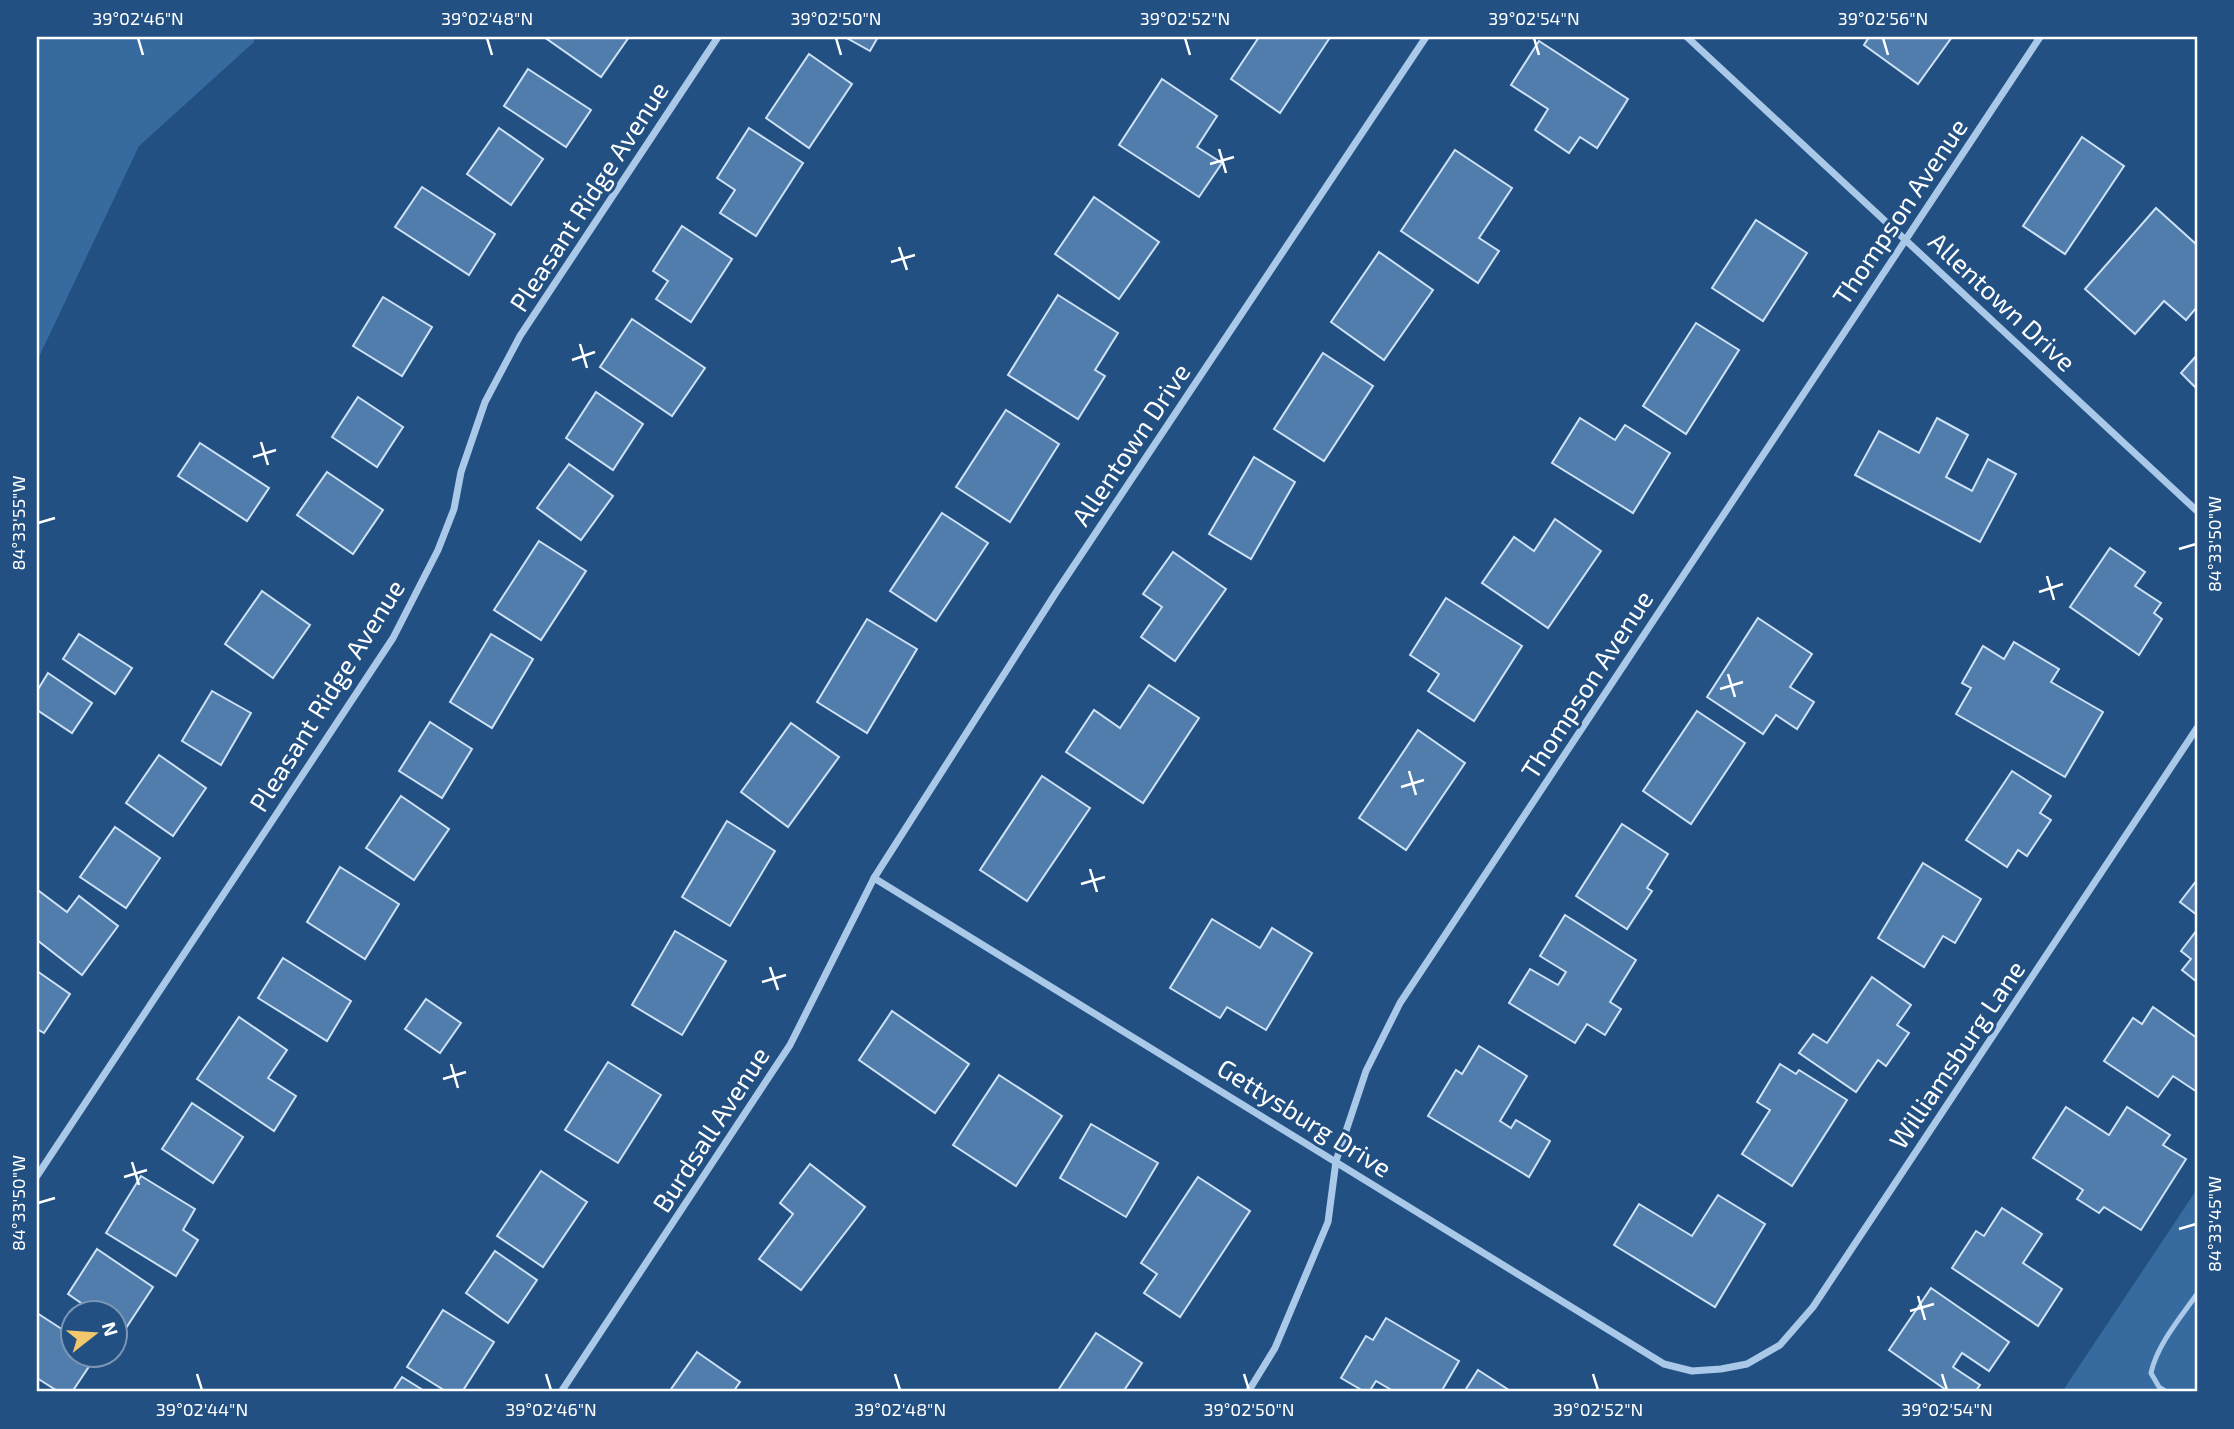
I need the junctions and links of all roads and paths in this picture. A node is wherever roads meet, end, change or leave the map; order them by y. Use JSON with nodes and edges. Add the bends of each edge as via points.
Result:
{"nodes":[{"id":1,"x":718,"y":37,"type":"edge"},
{"id":2,"x":1426,"y":37,"type":"edge"},
{"id":3,"x":1687,"y":37,"type":"edge"},
{"id":4,"x":2040,"y":37,"type":"edge"},
{"id":5,"x":1906,"y":239,"type":"junction"},
{"id":6,"x":2197,"y":511,"type":"edge"},
{"id":7,"x":2197,"y":728,"type":"edge"},
{"id":8,"x":874,"y":878,"type":"junction"},
{"id":9,"x":1336,"y":1161,"type":"junction"},
{"id":10,"x":37,"y":1176,"type":"edge"},
{"id":11,"x":2197,"y":1294,"type":"edge"},
{"id":12,"x":1721,"y":1369,"type":"joint"},
{"id":13,"x":561,"y":1392,"type":"edge"},
{"id":14,"x":1248,"y":1392,"type":"edge"},
{"id":15,"x":2167,"y":1392,"type":"edge"}],
"edges":[{"from":1,"to":10,"type":"street","name":"Pleasant Ridge Avenue","via":[[520,336],[485,402],[438,550],[393,638]]},
{"from":2,"to":8,"type":"street","name":"Allentown Drive","via":[[1057,592]]},
{"from":3,"to":5,"type":"street","name":"Allentown Drive"},
{"from":4,"to":5,"type":"street","name":"Thompson Avenue"},
{"from":5,"to":6,"type":"street","name":"Allentown Drive"},
{"from":5,"to":9,"type":"street","name":"Thompson Avenue","via":[[1400,1003],[1366,1071]]},
{"from":7,"to":12,"type":"street","name":"Williamsburg Lane","via":[[1813,1307],[1780,1345],[1746,1364]]},
{"from":8,"to":9,"type":"street","name":"Gettysburg Drive"},
{"from":8,"to":13,"type":"street","name":"Burdsall Avenue","via":[[790,1045]]},
{"from":9,"to":12,"type":"street","name":"Gettysburg Drive","via":[[1664,1364],[1692,1371]]},
{"from":9,"to":14,"type":"street","name":"Thompson Avenue","via":[[1328,1223],[1275,1348]]},
{"from":11,"to":15,"type":"lane","via":[[2153,1363],[2151,1374]]}]}
